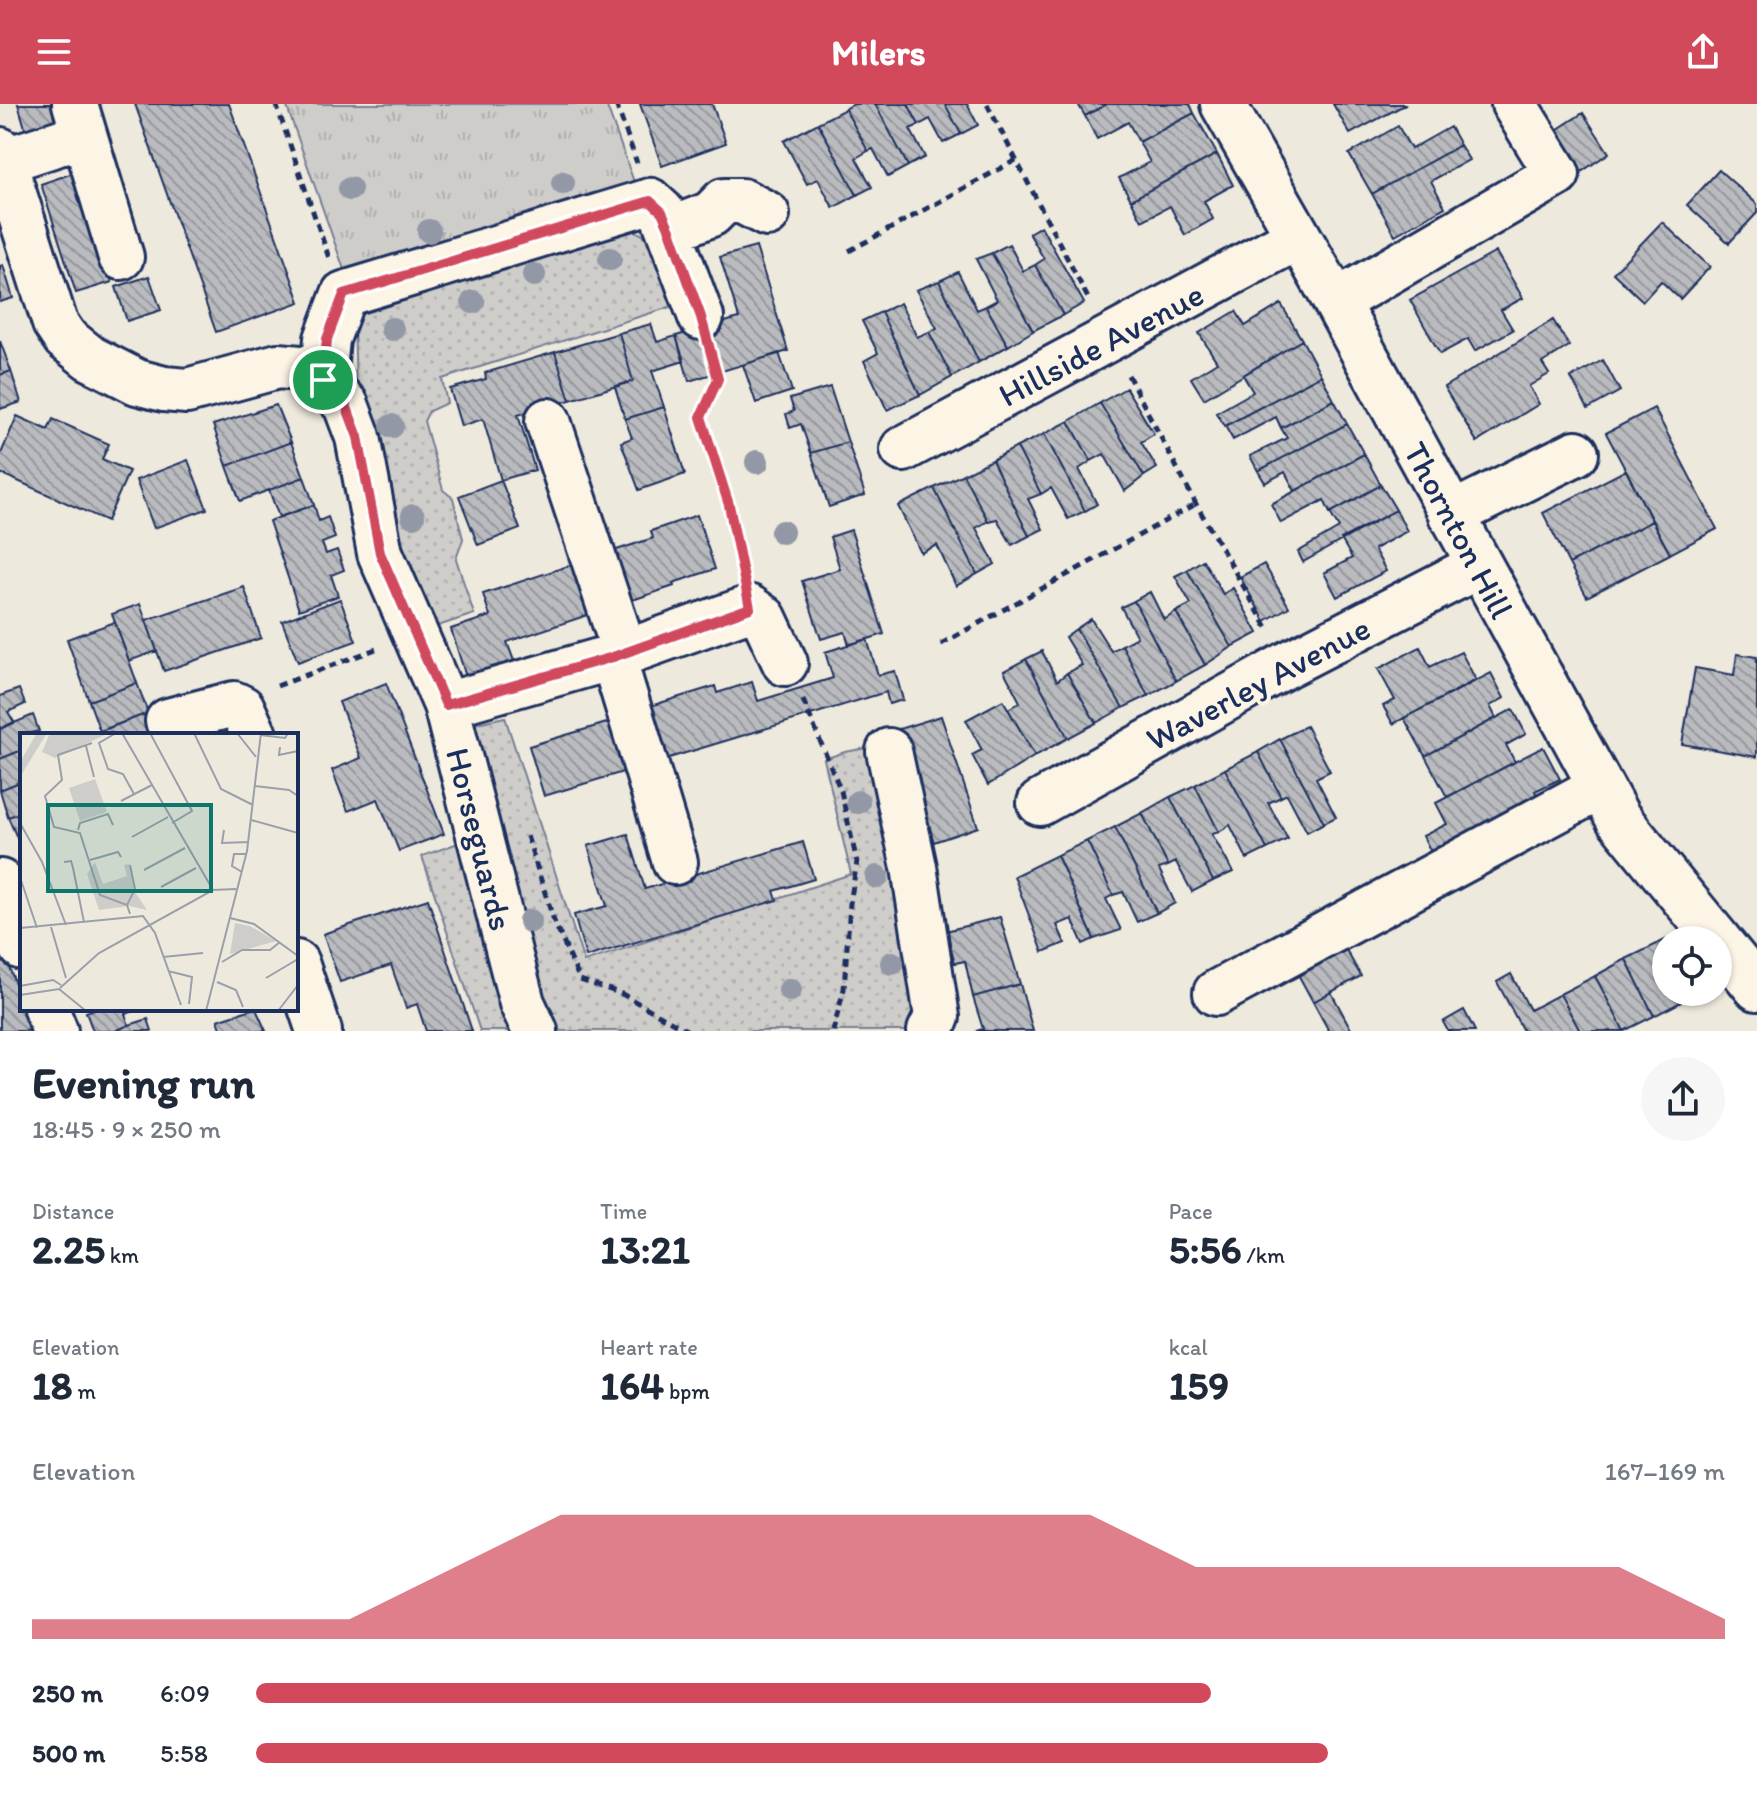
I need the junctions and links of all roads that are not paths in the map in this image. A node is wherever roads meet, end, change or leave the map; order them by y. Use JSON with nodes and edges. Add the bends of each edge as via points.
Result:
{"nodes":[{"id":1,"x":1223,"y":104,"type":"edge"},
{"id":2,"x":1514,"y":104,"type":"edge"},
{"id":3,"x":79,"y":120,"type":"edge"},
{"id":4,"x":2,"y":155,"type":"edge"},
{"id":5,"x":767,"y":214,"type":"dead end"},
{"id":6,"x":660,"y":215,"type":"junction"},
{"id":7,"x":1298,"y":237,"type":"junction"},
{"id":8,"x":121,"y":257,"type":"dead end"},
{"id":9,"x":1336,"y":302,"type":"junction"},
{"id":10,"x":701,"y":317,"type":"road end"},
{"id":11,"x":323,"y":380,"type":"junction"},
{"id":12,"x":548,"y":421,"type":"dead end"},
{"id":13,"x":903,"y":449,"type":"dead end"},
{"id":14,"x":1576,"y":453,"type":"dead end"},
{"id":15,"x":1451,"y":515,"type":"junction"},
{"id":16,"x":1478,"y":566,"type":"junction"},
{"id":17,"x":619,"y":655,"type":"junction"},
{"id":18,"x":785,"y":663,"type":"road end"},
{"id":19,"x":446,"y":705,"type":"junction"},
{"id":20,"x":168,"y":721,"type":"dead end"},
{"id":21,"x":248,"y":721,"type":"edge"},
{"id":22,"x":889,"y":751,"type":"dead end"},
{"id":23,"x":1600,"y":787,"type":"junction"},
{"id":24,"x":1040,"y":803,"type":"dead end"},
{"id":25,"x":675,"y":862,"type":"dead end"},
{"id":26,"x":0,"y":882,"type":"edge"},
{"id":27,"x":1707,"y":926,"type":"edge"},
{"id":28,"x":20,"y":941,"type":"edge"},
{"id":29,"x":1732,"y":957,"type":"edge"},
{"id":30,"x":298,"y":969,"type":"edge"},
{"id":31,"x":1757,"y":988,"type":"edge"},
{"id":32,"x":1216,"y":993,"type":"dead end"},
{"id":33,"x":47,"y":1011,"type":"edge"},
{"id":34,"x":55,"y":1031,"type":"edge"},
{"id":35,"x":319,"y":1031,"type":"edge"},
{"id":36,"x":535,"y":1031,"type":"edge"},
{"id":37,"x":930,"y":1031,"type":"edge"}],
"edges":[{"from":1,"to":7,"type":"street","name":"Thornton Hill"},
{"from":2,"to":9,"type":"street","via":[[1557,174]]},
{"from":3,"to":4,"type":"street"},
{"from":3,"to":8,"type":"street"},
{"from":4,"to":11,"type":"street","via":[[55,323],[90,358],[164,389],[187,391],[278,366],[300,368]]},
{"from":5,"to":6,"type":"street","via":[[742,201],[724,201],[711,214]]},
{"from":6,"to":10,"type":"street"},
{"from":6,"to":11,"type":"street","via":[[344,294],[327,339]]},
{"from":7,"to":9,"type":"street","name":"Thornton Hill"},
{"from":7,"to":13,"type":"street","name":"Hillside Avenue"},
{"from":9,"to":15,"type":"street","name":"Thornton Hill"},
{"from":11,"to":19,"type":"street","name":"Horseguards","via":[[346,405],[358,437],[380,553]]},
{"from":12,"to":17,"type":"street"},
{"from":14,"to":15,"type":"street"},
{"from":15,"to":16,"type":"street","name":"Thornton Hill"},
{"from":16,"to":23,"type":"street","name":"Thornton Hill"},
{"from":16,"to":24,"type":"street","name":"Waverley Avenue","via":[[1288,664]]},
{"from":17,"to":18,"type":"street","via":[[750,608],[764,618]]},
{"from":17,"to":19,"type":"street"},
{"from":17,"to":25,"type":"street"},
{"from":19,"to":36,"type":"street","name":"Horseguards","via":[[522,1003]]},
{"from":20,"to":21,"type":"street","via":[[234,704]]},
{"from":22,"to":37,"type":"street","via":[[935,1002],[937,1017]]},
{"from":23,"to":27,"type":"street","name":"Thornton Hill","via":[[1618,818]]},
{"from":23,"to":32,"type":"street"},
{"from":26,"to":28,"type":"street"},
{"from":29,"to":31,"type":"street","name":"Thornton Hill"},
{"from":30,"to":35,"type":"street"},
{"from":33,"to":34,"type":"street"}]}
